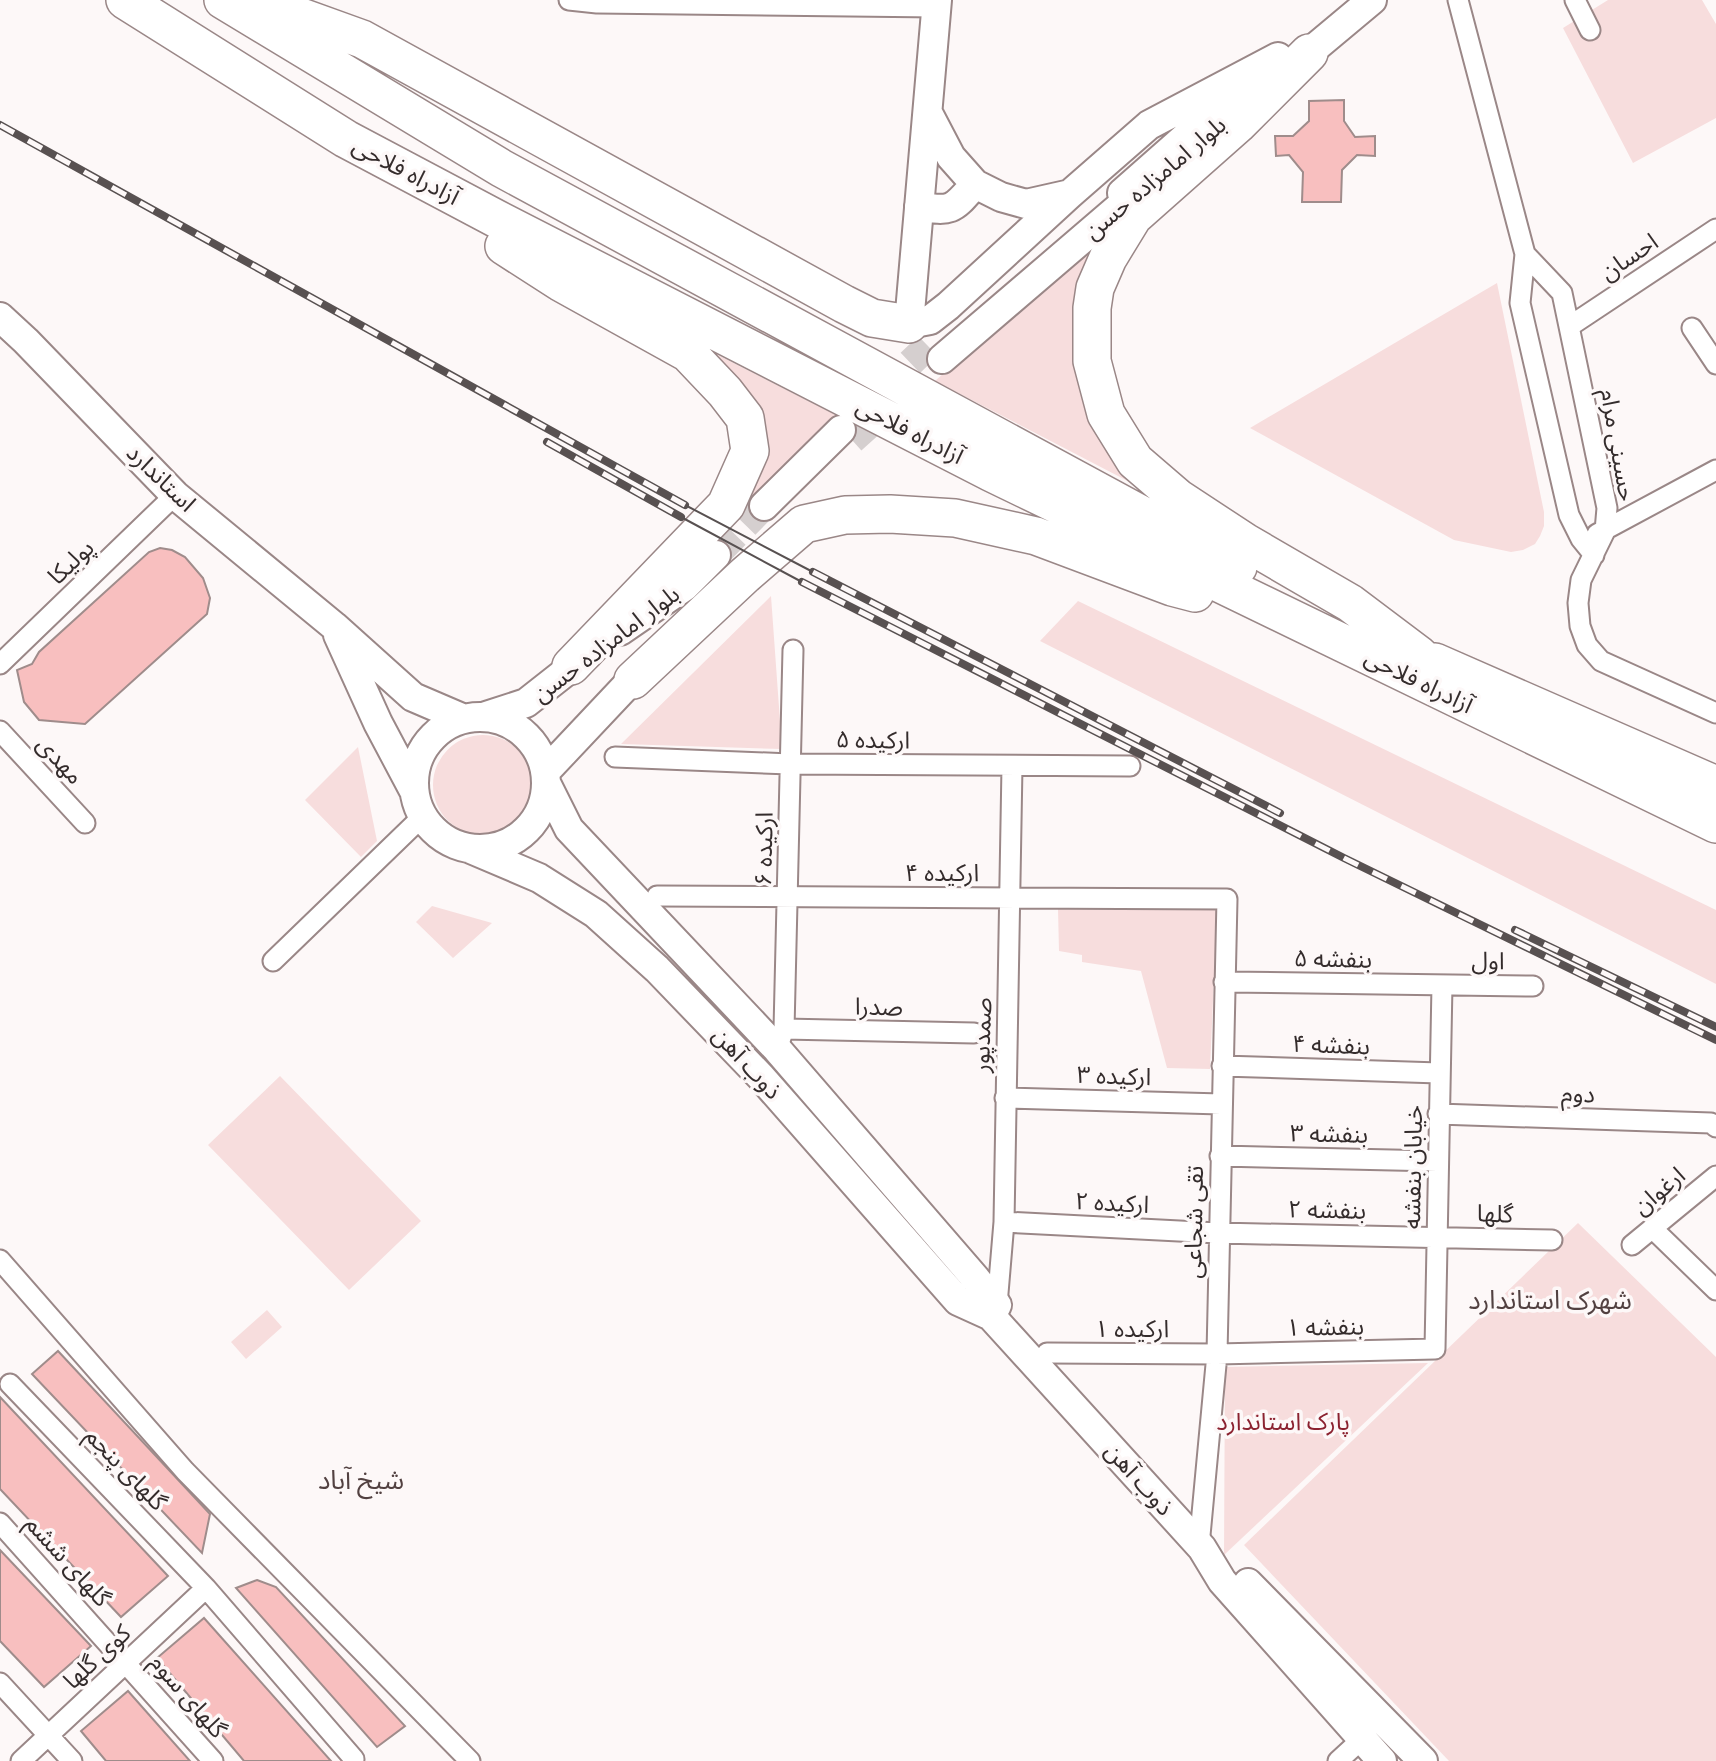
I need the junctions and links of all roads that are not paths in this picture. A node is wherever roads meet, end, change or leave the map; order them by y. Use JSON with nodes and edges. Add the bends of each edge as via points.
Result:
{"nodes":[{"id":1,"x":125,"y":0,"type":"edge"},
{"id":2,"x":223,"y":0,"type":"edge"},
{"id":3,"x":254,"y":0,"type":"edge"},
{"id":4,"x":569,"y":0,"type":"edge"},
{"id":5,"x":1345,"y":0,"type":"edge"},
{"id":6,"x":1371,"y":0,"type":"edge"},
{"id":7,"x":1458,"y":0,"type":"edge"},
{"id":8,"x":1575,"y":0,"type":"edge"},
{"id":9,"x":937,"y":4,"type":"edge"},
{"id":10,"x":305,"y":11,"type":"edge"},
{"id":11,"x":1590,"y":30,"type":"dead end"},
{"id":12,"x":1293,"y":55,"type":"junction"},
{"id":13,"x":928,"y":113,"type":"junction"},
{"id":14,"x":975,"y":184,"type":"junction"},
{"id":15,"x":434,"y":186,"type":"junction"},
{"id":16,"x":1070,"y":194,"type":"junction"},
{"id":17,"x":919,"y":206,"type":"junction"},
{"id":18,"x":1716,"y":229,"type":"edge"},
{"id":19,"x":1525,"y":254,"type":"junction"},
{"id":20,"x":0,"y":317,"type":"edge"},
{"id":21,"x":1570,"y":326,"type":"junction"},
{"id":22,"x":1692,"y":328,"type":"dead end"},
{"id":23,"x":927,"y":343,"type":"junction"},
{"id":24,"x":1716,"y":364,"type":"edge"},
{"id":25,"x":847,"y":435,"type":"tunnel mouth"},
{"id":26,"x":1716,"y":470,"type":"edge"},
{"id":27,"x":175,"y":495,"type":"junction"},
{"id":28,"x":772,"y":511,"type":"tunnel mouth"},
{"id":29,"x":1605,"y":531,"type":"junction"},
{"id":30,"x":1581,"y":539,"type":"junction"},
{"id":31,"x":1594,"y":555,"type":"junction"},
{"id":32,"x":1279,"y":614,"type":"junction"},
{"id":33,"x":334,"y":626,"type":"junction"},
{"id":34,"x":793,"y":650,"type":"dead end"},
{"id":35,"x":1419,"y":655,"type":"junction"},
{"id":36,"x":0,"y":664,"type":"edge"},
{"id":37,"x":571,"y":666,"type":"junction"},
{"id":38,"x":633,"y":680,"type":"junction"},
{"id":39,"x":1716,"y":713,"type":"edge"},
{"id":40,"x":474,"y":717,"type":"junction"},
{"id":41,"x":0,"y":731,"type":"edge"},
{"id":42,"x":615,"y":757,"type":"dead end"},
{"id":43,"x":790,"y":764,"type":"junction"},
{"id":44,"x":1012,"y":766,"type":"junction"},
{"id":45,"x":1130,"y":766,"type":"dead end"},
{"id":46,"x":547,"y":778,"type":"junction"},
{"id":47,"x":1716,"y":785,"type":"edge"},
{"id":48,"x":414,"y":789,"type":"junction"},
{"id":49,"x":423,"y":816,"type":"junction"},
{"id":50,"x":85,"y":823,"type":"dead end"},
{"id":51,"x":1716,"y":824,"type":"edge"},
{"id":52,"x":471,"y":849,"type":"junction"},
{"id":53,"x":657,"y":896,"type":"dead end"},
{"id":54,"x":788,"y":897,"type":"junction"},
{"id":55,"x":1011,"y":898,"type":"junction"},
{"id":56,"x":1227,"y":899,"type":"joint"},
{"id":57,"x":273,"y":961,"type":"dead end"},
{"id":58,"x":1224,"y":982,"type":"junction"},
{"id":59,"x":1442,"y":985,"type":"junction"},
{"id":60,"x":1533,"y":986,"type":"dead end"},
{"id":61,"x":974,"y":1033,"type":"dead end"},
{"id":62,"x":781,"y":1039,"type":"junction"},
{"id":63,"x":1222,"y":1066,"type":"junction"},
{"id":64,"x":1439,"y":1073,"type":"junction"},
{"id":65,"x":761,"y":1076,"type":"junction"},
{"id":66,"x":1005,"y":1098,"type":"junction"},
{"id":67,"x":1221,"y":1104,"type":"junction"},
{"id":68,"x":1438,"y":1114,"type":"junction"},
{"id":69,"x":1716,"y":1127,"type":"edge"},
{"id":70,"x":1220,"y":1156,"type":"junction"},
{"id":71,"x":1437,"y":1161,"type":"junction"},
{"id":72,"x":1716,"y":1176,"type":"edge"},
{"id":73,"x":1004,"y":1222,"type":"junction"},
{"id":74,"x":1652,"y":1228,"type":"junction"},
{"id":75,"x":1218,"y":1233,"type":"junction"},
{"id":76,"x":1436,"y":1237,"type":"junction"},
{"id":77,"x":1552,"y":1240,"type":"dead end"},
{"id":78,"x":1632,"y":1245,"type":"dead end"},
{"id":79,"x":0,"y":1260,"type":"edge"},
{"id":80,"x":1716,"y":1290,"type":"edge"},
{"id":81,"x":994,"y":1310,"type":"junction"},
{"id":82,"x":1435,"y":1349,"type":"joint"},
{"id":83,"x":1047,"y":1353,"type":"dead end"},
{"id":84,"x":1217,"y":1354,"type":"junction"},
{"id":85,"x":10,"y":1384,"type":"dead end"},
{"id":86,"x":0,"y":1523,"type":"edge"},
{"id":87,"x":1201,"y":1547,"type":"junction"},
{"id":88,"x":206,"y":1588,"type":"junction"},
{"id":89,"x":127,"y":1664,"type":"junction"},
{"id":90,"x":0,"y":1684,"type":"edge"},
{"id":91,"x":49,"y":1735,"type":"junction"},
{"id":92,"x":1362,"y":1739,"type":"junction"},
{"id":93,"x":354,"y":1759,"type":"dead end"},
{"id":94,"x":21,"y":1761,"type":"edge"},
{"id":95,"x":72,"y":1761,"type":"edge"},
{"id":96,"x":213,"y":1761,"type":"edge"},
{"id":97,"x":470,"y":1761,"type":"edge"},
{"id":98,"x":1338,"y":1761,"type":"edge"},
{"id":99,"x":1382,"y":1761,"type":"edge"},
{"id":100,"x":1423,"y":1761,"type":"edge"}],
"edges":[{"from":1,"to":15,"type":"highway","name":"آزادراه فلاحی","via":[[346,139]]},
{"from":2,"to":35,"type":"highway","name":"آزادراه فلاحی","via":[[501,168],[1259,578]]},
{"from":3,"to":10,"type":"highway"},
{"from":4,"to":9,"type":"street"},
{"from":5,"to":12,"type":"main road","name":"بلوار امامزاده حسن"},
{"from":6,"to":12,"type":"main road","name":"بلوار امامزاده حسن"},
{"from":7,"to":19,"type":"street","name":"حسینی مرام"},
{"from":8,"to":11,"type":"street"},
{"from":9,"to":13,"type":"main road"},
{"from":10,"to":23,"type":"highway","via":[[853,309]]},
{"from":12,"to":16,"type":"main road","via":[[1149,125]]},
{"from":12,"to":23,"type":"main road","name":"بلوار امامزاده حسن","via":[[1164,169]]},
{"from":12,"to":35,"type":"highway","via":[[1238,124],[1133,217],[1095,288],[1092,361],[1106,414],[1135,461],[1178,498],[1350,604]]},
{"from":13,"to":14,"type":"main road","via":[[951,157]]},
{"from":13,"to":17,"type":"main road"},
{"from":14,"to":16,"type":"main road","via":[[1026,204]]},
{"from":14,"to":17,"type":"main road","via":[[956,207]]},
{"from":15,"to":32,"type":"highway","name":"آزادراه فلاحی","via":[[990,472]]},
{"from":15,"to":37,"type":"highway","via":[[479,230],[688,354],[745,418],[750,451],[726,505]]},
{"from":16,"to":23,"type":"main road","via":[[930,320]]},
{"from":17,"to":23,"type":"main road"},
{"from":18,"to":21,"type":"street","name":"احسان"},
{"from":19,"to":21,"type":"street","name":"حسینی مرام","via":[[1562,293]]},
{"from":19,"to":30,"type":"street","name":"حسینی مرام","via":[[1520,303],[1569,515]]},
{"from":20,"to":27,"type":"main road","name":"استاندارد"},
{"from":21,"to":29,"type":"street","name":"حسینی مرام","via":[[1607,508]]},
{"from":22,"to":24,"type":"street"},
{"from":25,"to":28,"type":"main road"},
{"from":26,"to":29,"type":"street"},
{"from":27,"to":33,"type":"main road","name":"استاندارد"},
{"from":27,"to":36,"type":"street","name":"پولیکا"},
{"from":29,"to":30,"type":"street"},
{"from":29,"to":31,"type":"street","name":"حسینی مرام"},
{"from":30,"to":31,"type":"street","name":"حسینی مرام"},
{"from":31,"to":39,"type":"street","via":[[1581,580],[1578,603],[1587,645],[1601,661]]},
{"from":32,"to":38,"type":"highway","via":[[1172,587],[1037,536],[955,518],[845,515],[804,524]]},
{"from":32,"to":51,"type":"highway","name":"آزادراه فلاحی"},
{"from":33,"to":40,"type":"main road","name":"استاندارد","via":[[413,697]]},
{"from":33,"to":48,"type":"main road","name":"استاندارد","via":[[377,723]]},
{"from":34,"to":43,"type":"street","name":"ارکیده ۶"},
{"from":35,"to":47,"type":"highway","name":"آزادراه فلاحی"},
{"from":37,"to":38,"type":"main road","name":"بلوار امامزاده حسن","via":[[727,560],[682,624]]},
{"from":37,"to":40,"type":"main road","name":"بلوار امامزاده حسن","via":[[526,703]]},
{"from":38,"to":46,"type":"main road","name":"بلوار امامزاده حسن"},
{"from":40,"to":46,"type":"main road","via":[[507,721],[526,733],[539,750]]},
{"from":40,"to":48,"type":"main road","via":[[441,728],[425,745],[415,766]]},
{"from":41,"to":50,"type":"street","name":"مهدی"},
{"from":42,"to":43,"type":"street","name":"ارکیده ۵"},
{"from":43,"to":44,"type":"street","name":"ارکیده ۵"},
{"from":43,"to":54,"type":"street","name":"ارکیده ۶"},
{"from":44,"to":45,"type":"street","name":"ارکیده ۵"},
{"from":44,"to":55,"type":"street","name":"صمدپور"},
{"from":46,"to":52,"type":"main road","via":[[543,807],[531,826],[514,840],[493,848]]},
{"from":46,"to":62,"type":"main road","name":"ذوب آهن","via":[[569,829]]},
{"from":48,"to":49,"type":"main road"},
{"from":49,"to":52,"type":"main road","via":[[450,842]]},
{"from":49,"to":57,"type":"street"},
{"from":52,"to":65,"type":"main road","name":"ذوب آهن","via":[[539,878],[596,914]]},
{"from":53,"to":54,"type":"street","name":"ارکیده ۴"},
{"from":54,"to":55,"type":"street","name":"ارکیده ۴"},
{"from":54,"to":62,"type":"street","name":"ارکیده ۶"},
{"from":55,"to":56,"type":"street","name":"ارکیده ۴"},
{"from":55,"to":66,"type":"street","name":"صمدپور"},
{"from":56,"to":58,"type":"street","name":"تقی شجاعی"},
{"from":58,"to":59,"type":"street","name":"بنفشه ۵"},
{"from":58,"to":63,"type":"street","name":"تقی شجاعی"},
{"from":59,"to":60,"type":"street","name":"اول"},
{"from":59,"to":64,"type":"street","name":"خیابان بنفشه"},
{"from":61,"to":62,"type":"street","name":"صدرا"},
{"from":62,"to":65,"type":"main road"},
{"from":62,"to":81,"type":"main road","name":"ذوب آهن"},
{"from":63,"to":64,"type":"street","name":"بنفشه ۴"},
{"from":63,"to":67,"type":"street","name":"تقی شجاعی"},
{"from":64,"to":68,"type":"street","name":"خیابان بنفشه"},
{"from":65,"to":81,"type":"main road","name":"ذوب آهن","via":[[958,1301]]},
{"from":66,"to":67,"type":"street","name":"ارکیده ۳"},
{"from":66,"to":73,"type":"street","name":"صمدپور"},
{"from":67,"to":70,"type":"street","name":"تقی شجاعی"},
{"from":68,"to":69,"type":"street","name":"دوم"},
{"from":68,"to":71,"type":"street","name":"خیابان بنفشه"},
{"from":70,"to":71,"type":"street","name":"بنفشه ۳"},
{"from":70,"to":75,"type":"street","name":"تقی شجاعی"},
{"from":71,"to":76,"type":"street","name":"خیابان بنفشه"},
{"from":72,"to":74,"type":"street","name":"ارغوان"},
{"from":73,"to":75,"type":"street","name":"ارکیده ۲"},
{"from":73,"to":81,"type":"street","name":"صمدپور"},
{"from":74,"to":78,"type":"street","name":"ارغوان"},
{"from":74,"to":80,"type":"street"},
{"from":75,"to":76,"type":"street","name":"بنفشه ۲"},
{"from":75,"to":84,"type":"street","name":"تقی شجاعی"},
{"from":76,"to":77,"type":"street","name":"گلها"},
{"from":76,"to":82,"type":"street","name":"خیابان بنفشه"},
{"from":79,"to":97,"type":"street","via":[[185,1471]]},
{"from":81,"to":87,"type":"main road","name":"ذوب آهن"},
{"from":82,"to":84,"type":"street","name":"بنفشه ۱"},
{"from":83,"to":84,"type":"street","name":"ارکیده ۱"},
{"from":84,"to":87,"type":"street","name":"تقی شجاعی"},
{"from":85,"to":88,"type":"street","name":"گلهای پنجم"},
{"from":86,"to":89,"type":"street","name":"گلهای ششم"},
{"from":87,"to":92,"type":"main road","name":"ذوب آهن","via":[[1223,1581]]},
{"from":87,"to":100,"type":"main road","name":"ذوب آهن","via":[[1233,1568]]},
{"from":88,"to":89,"type":"street","name":"کوی گلها"},
{"from":88,"to":93,"type":"street","name":"گلهای پنجم"},
{"from":89,"to":91,"type":"street","name":"کوی گلها"},
{"from":89,"to":96,"type":"street","name":"گلهای سوم"},
{"from":90,"to":91,"type":"street"},
{"from":91,"to":94,"type":"street","name":"کوی گلها"},
{"from":91,"to":95,"type":"street"},
{"from":92,"to":98,"type":"street"},
{"from":92,"to":99,"type":"main road","name":"ذوب آهن"}]}
